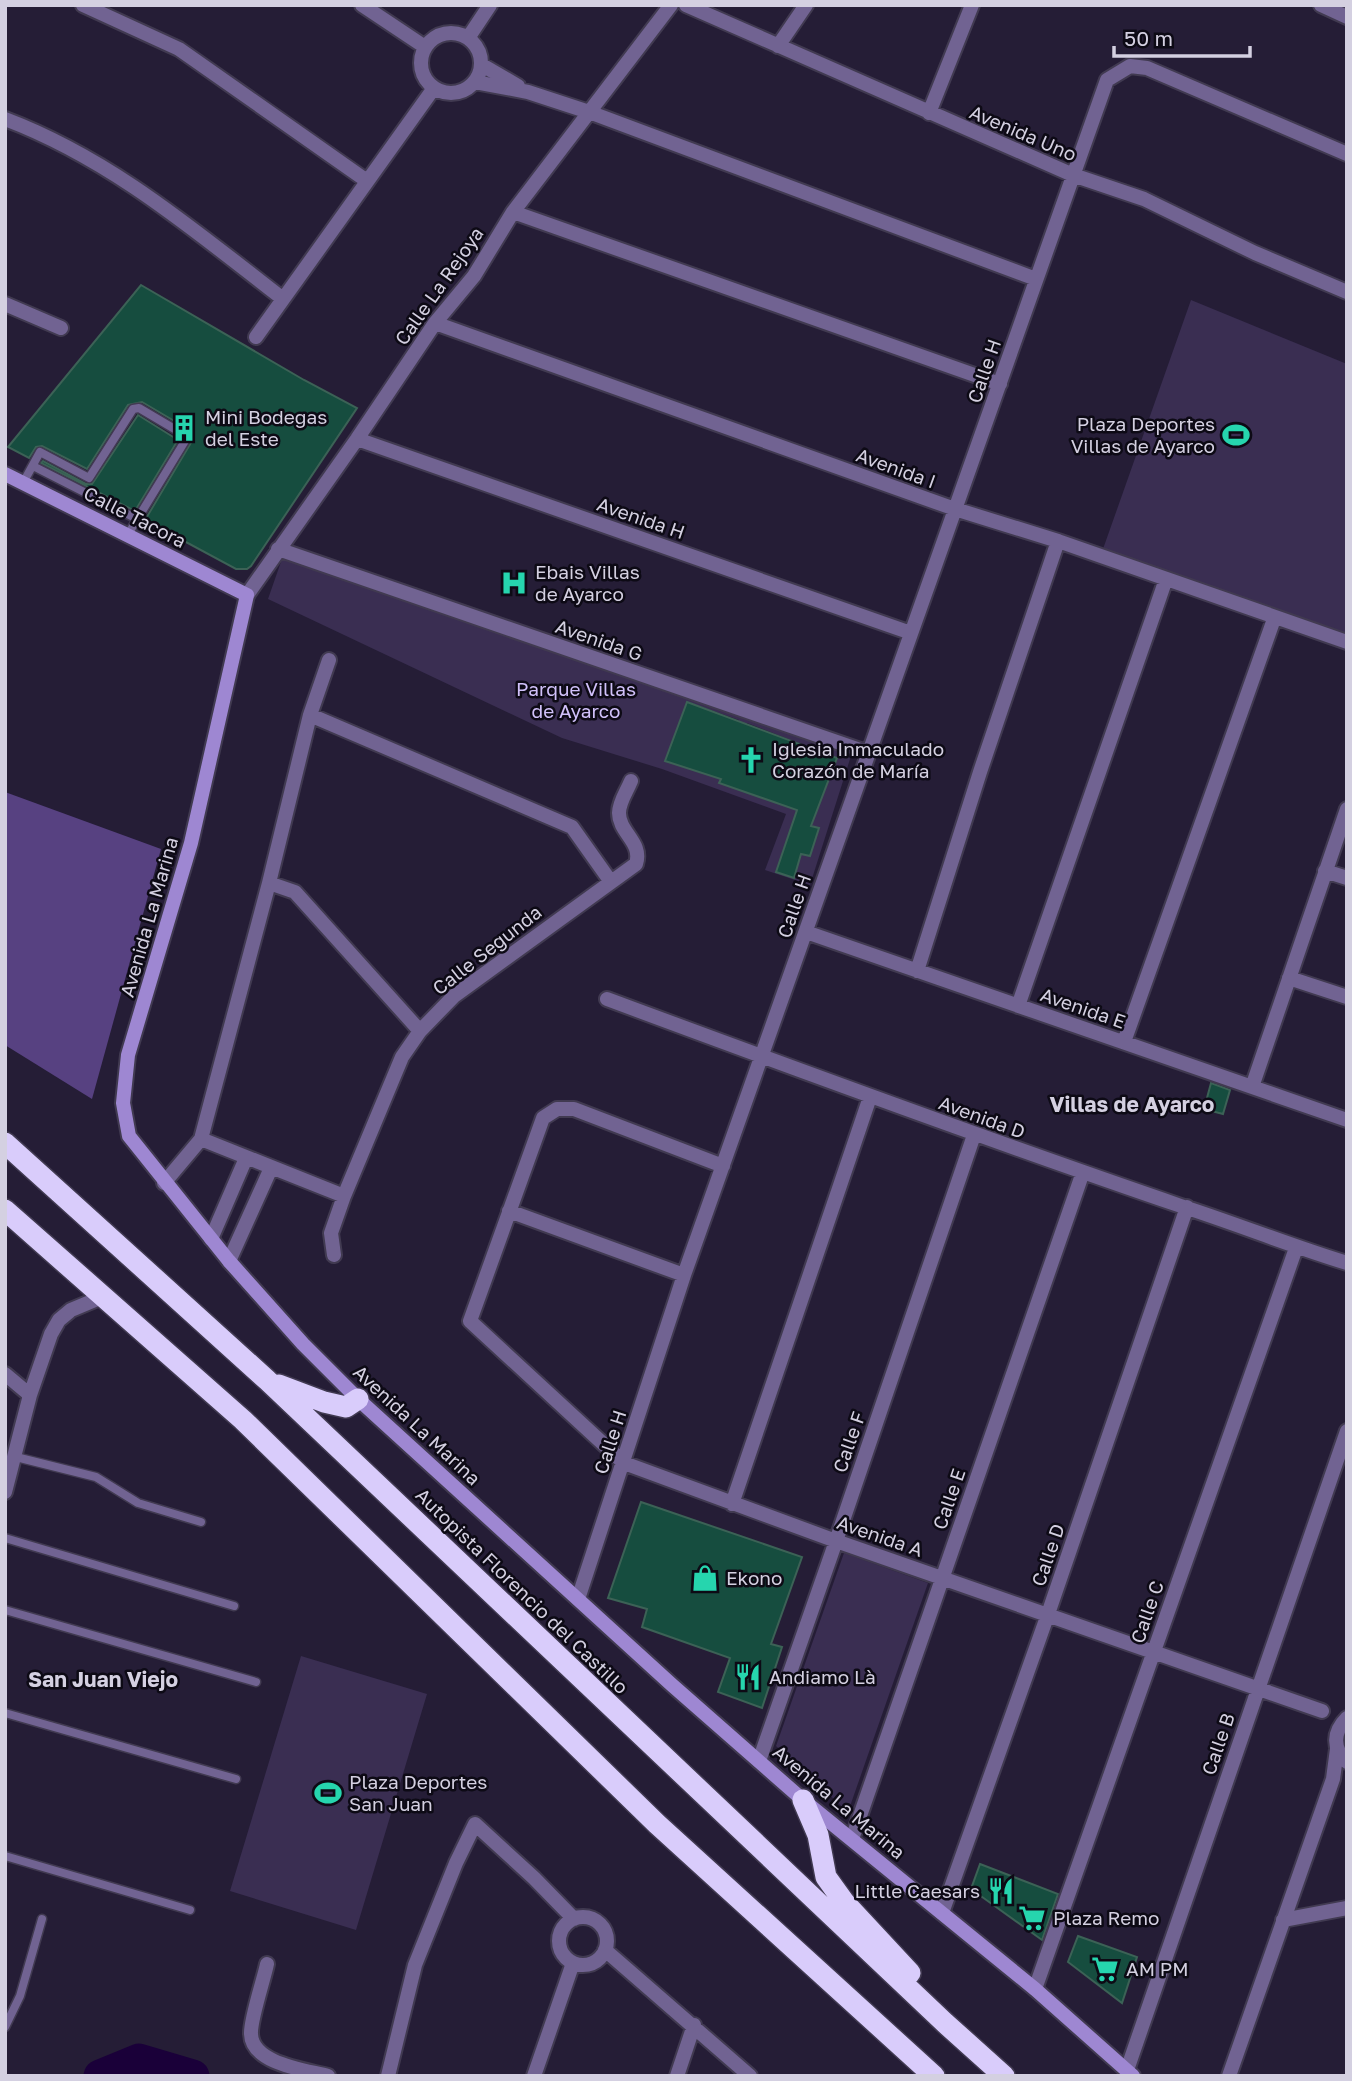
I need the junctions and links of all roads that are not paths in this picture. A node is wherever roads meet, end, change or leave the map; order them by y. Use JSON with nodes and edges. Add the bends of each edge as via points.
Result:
{"nodes":[{"id":1,"x":83,"y":5,"type":"edge"},
{"id":2,"x":362,"y":5,"type":"edge"},
{"id":3,"x":490,"y":5,"type":"edge"},
{"id":4,"x":671,"y":5,"type":"edge"},
{"id":5,"x":686,"y":5,"type":"edge"},
{"id":6,"x":806,"y":5,"type":"edge"},
{"id":7,"x":972,"y":5,"type":"edge"},
{"id":8,"x":1321,"y":5,"type":"edge"},
{"id":9,"x":1347,"y":17,"type":"edge"},
{"id":10,"x":468,"y":38,"type":"junction"},
{"id":11,"x":778,"y":46,"type":"junction"},
{"id":12,"x":425,"y":47,"type":"junction"},
{"id":13,"x":482,"y":65,"type":"junction"},
{"id":14,"x":475,"y":82,"type":"junction"},
{"id":15,"x":434,"y":88,"type":"junction"},
{"id":16,"x":528,"y":92,"type":"junction"},
{"id":17,"x":589,"y":112,"type":"junction"},
{"id":18,"x":929,"y":113,"type":"junction"},
{"id":19,"x":5,"y":119,"type":"edge"},
{"id":20,"x":1347,"y":154,"type":"edge"},
{"id":21,"x":1073,"y":176,"type":"junction"},
{"id":22,"x":367,"y":181,"type":"junction"},
{"id":23,"x":513,"y":212,"type":"junction"},
{"id":24,"x":1037,"y":279,"type":"junction"},
{"id":25,"x":1347,"y":292,"type":"edge"},
{"id":26,"x":283,"y":299,"type":"junction"},
{"id":27,"x":5,"y":304,"type":"edge"},
{"id":28,"x":435,"y":323,"type":"junction"},
{"id":29,"x":61,"y":328,"type":"dead end"},
{"id":30,"x":256,"y":337,"type":"dead end"},
{"id":31,"x":1000,"y":384,"type":"junction"},
{"id":32,"x":357,"y":439,"type":"junction"},
{"id":33,"x":33,"y":466,"type":"junction"},
{"id":34,"x":5,"y":474,"type":"edge"},
{"id":35,"x":23,"y":483,"type":"junction"},
{"id":36,"x":955,"y":509,"type":"junction"},
{"id":37,"x":137,"y":519,"type":"junction"},
{"id":38,"x":127,"y":536,"type":"junction"},
{"id":39,"x":1058,"y":541,"type":"junction"},
{"id":40,"x":278,"y":549,"type":"junction"},
{"id":41,"x":1166,"y":579,"type":"junction"},
{"id":42,"x":247,"y":595,"type":"junction"},
{"id":43,"x":1275,"y":619,"type":"junction"},
{"id":44,"x":911,"y":634,"type":"junction"},
{"id":45,"x":1347,"y":642,"type":"edge"},
{"id":46,"x":329,"y":660,"type":"dead end"},
{"id":47,"x":310,"y":715,"type":"junction"},
{"id":48,"x":869,"y":754,"type":"junction"},
{"id":49,"x":631,"y":781,"type":"dead end"},
{"id":50,"x":1347,"y":809,"type":"edge"},
{"id":51,"x":1325,"y":871,"type":"junction"},
{"id":52,"x":1347,"y":878,"type":"edge"},
{"id":53,"x":611,"y":882,"type":"junction"},
{"id":54,"x":269,"y":883,"type":"junction"},
{"id":55,"x":806,"y":932,"type":"junction"},
{"id":56,"x":918,"y":971,"type":"junction"},
{"id":57,"x":1289,"y":978,"type":"junction"},
{"id":58,"x":1347,"y":997,"type":"edge"},
{"id":59,"x":607,"y":999,"type":"dead end"},
{"id":60,"x":1018,"y":1006,"type":"junction"},
{"id":61,"x":420,"y":1031,"type":"junction"},
{"id":62,"x":1124,"y":1042,"type":"junction"},
{"id":63,"x":761,"y":1057,"type":"junction"},
{"id":64,"x":1252,"y":1087,"type":"junction"},
{"id":65,"x":870,"y":1097,"type":"junction"},
{"id":66,"x":1347,"y":1120,"type":"edge"},
{"id":67,"x":974,"y":1135,"type":"junction"},
{"id":68,"x":201,"y":1139,"type":"junction"},
{"id":69,"x":5,"y":1143,"type":"edge"},
{"id":70,"x":246,"y":1158,"type":"junction"},
{"id":71,"x":723,"y":1166,"type":"junction"},
{"id":72,"x":271,"y":1168,"type":"junction"},
{"id":73,"x":1083,"y":1172,"type":"junction"},
{"id":74,"x":164,"y":1183,"type":"junction"},
{"id":75,"x":344,"y":1196,"type":"junction"},
{"id":76,"x":1187,"y":1208,"type":"junction"},
{"id":77,"x":5,"y":1210,"type":"edge"},
{"id":78,"x":509,"y":1211,"type":"junction"},
{"id":79,"x":211,"y":1239,"type":"junction"},
{"id":80,"x":1296,"y":1248,"type":"junction"},
{"id":81,"x":334,"y":1255,"type":"dead end"},
{"id":82,"x":229,"y":1261,"type":"junction"},
{"id":83,"x":1347,"y":1263,"type":"edge"},
{"id":84,"x":684,"y":1275,"type":"junction"},
{"id":85,"x":102,"y":1297,"type":"junction"},
{"id":86,"x":5,"y":1374,"type":"edge"},
{"id":87,"x":267,"y":1380,"type":"junction"},
{"id":88,"x":30,"y":1395,"type":"junction"},
{"id":89,"x":358,"y":1399,"type":"junction"},
{"id":90,"x":1347,"y":1431,"type":"edge"},
{"id":91,"x":16,"y":1457,"type":"junction"},
{"id":92,"x":624,"y":1463,"type":"junction"},
{"id":93,"x":5,"y":1492,"type":"edge"},
{"id":94,"x":732,"y":1504,"type":"junction"},
{"id":95,"x":201,"y":1522,"type":"dead end"},
{"id":96,"x":5,"y":1538,"type":"edge"},
{"id":97,"x":836,"y":1541,"type":"junction"},
{"id":98,"x":942,"y":1578,"type":"junction"},
{"id":99,"x":578,"y":1599,"type":"junction"},
{"id":100,"x":234,"y":1606,"type":"dead end"},
{"id":101,"x":5,"y":1610,"type":"edge"},
{"id":102,"x":1048,"y":1614,"type":"junction"},
{"id":103,"x":1153,"y":1653,"type":"junction"},
{"id":104,"x":256,"y":1682,"type":"dead end"},
{"id":105,"x":1258,"y":1688,"type":"junction"},
{"id":106,"x":1322,"y":1711,"type":"dead end"},
{"id":107,"x":5,"y":1713,"type":"edge"},
{"id":108,"x":1347,"y":1718,"type":"edge"},
{"id":109,"x":1337,"y":1749,"type":"junction"},
{"id":110,"x":759,"y":1761,"type":"junction"},
{"id":111,"x":1347,"y":1762,"type":"edge"},
{"id":112,"x":1347,"y":1771,"type":"edge"},
{"id":113,"x":236,"y":1779,"type":"dead end"},
{"id":114,"x":1333,"y":1779,"type":"junction"},
{"id":115,"x":803,"y":1800,"type":"junction"},
{"id":116,"x":852,"y":1839,"type":"junction"},
{"id":117,"x":5,"y":1856,"type":"edge"},
{"id":118,"x":1347,"y":1908,"type":"edge"},
{"id":119,"x":190,"y":1910,"type":"dead end"},
{"id":120,"x":942,"y":1913,"type":"junction"},
{"id":121,"x":42,"y":1919,"type":"dead end"},
{"id":122,"x":574,"y":1919,"type":"junction"},
{"id":123,"x":1283,"y":1920,"type":"junction"},
{"id":124,"x":605,"y":1950,"type":"junction"},
{"id":125,"x":573,"y":1963,"type":"junction"},
{"id":126,"x":267,"y":1964,"type":"dead end"},
{"id":127,"x":1035,"y":1989,"type":"junction"},
{"id":128,"x":945,"y":2023,"type":"junction"},
{"id":129,"x":694,"y":2025,"type":"junction"},
{"id":130,"x":5,"y":2027,"type":"edge"},
{"id":131,"x":1130,"y":2073,"type":"edge"},
{"id":132,"x":328,"y":2076,"type":"edge"},
{"id":133,"x":388,"y":2076,"type":"edge"},
{"id":134,"x":534,"y":2076,"type":"edge"},
{"id":135,"x":677,"y":2076,"type":"edge"},
{"id":136,"x":750,"y":2076,"type":"edge"},
{"id":137,"x":934,"y":2076,"type":"edge"},
{"id":138,"x":1004,"y":2076,"type":"edge"},
{"id":139,"x":1229,"y":2076,"type":"edge"}],
"edges":[{"from":1,"to":22,"type":"street","via":[[178,49]]},
{"from":2,"to":12,"type":"street"},
{"from":3,"to":10,"type":"street"},
{"from":4,"to":17,"type":"street","name":"Calle La Rejoya"},
{"from":5,"to":11,"type":"street","name":"Avenida Uno"},
{"from":6,"to":11,"type":"street"},
{"from":7,"to":18,"type":"street"},
{"from":8,"to":9,"type":"street"},
{"from":10,"to":12,"type":"street","via":[[450,33]]},
{"from":10,"to":13,"type":"street","via":[[476,45]]},
{"from":11,"to":18,"type":"street","name":"Avenida Uno"},
{"from":12,"to":15,"type":"street","via":[[422,74]]},
{"from":13,"to":14,"type":"street"},
{"from":13,"to":16,"type":"street"},
{"from":14,"to":15,"type":"street","via":[[460,92]]},
{"from":14,"to":16,"type":"street"},
{"from":15,"to":22,"type":"street"},
{"from":16,"to":17,"type":"street"},
{"from":17,"to":23,"type":"street","name":"Calle La Rejoya"},
{"from":17,"to":24,"type":"street"},
{"from":18,"to":21,"type":"street","name":"Avenida Uno"},
{"from":19,"to":26,"type":"street","via":[[46,134],[108,168]]},
{"from":20,"to":21,"type":"street","name":"Calle H","via":[[1147,68],[1130,66],[1107,80]]},
{"from":21,"to":24,"type":"street","name":"Calle H"},
{"from":21,"to":25,"type":"street","name":"Avenida Uno","via":[[1144,199]]},
{"from":22,"to":26,"type":"street"},
{"from":23,"to":28,"type":"street","name":"Calle La Rejoya","via":[[474,276]]},
{"from":23,"to":31,"type":"street"},
{"from":24,"to":31,"type":"street","name":"Calle H"},
{"from":26,"to":30,"type":"street"},
{"from":27,"to":29,"type":"street"},
{"from":28,"to":32,"type":"street","name":"Calle La Rejoya"},
{"from":28,"to":36,"type":"street","name":"Avenida I"},
{"from":31,"to":36,"type":"street","name":"Calle H"},
{"from":32,"to":40,"type":"street","name":"Calle La Rejoya"},
{"from":32,"to":44,"type":"street","name":"Avenida H"},
{"from":33,"to":35,"type":"lane"},
{"from":33,"to":37,"type":"lane"},
{"from":33,"to":37,"type":"lane","via":[[40,452],[89,478],[133,409],[139,408],[183,434],[185,441]]},
{"from":34,"to":35,"type":"street","name":"Calle Tacora"},
{"from":35,"to":38,"type":"street","name":"Calle Tacora"},
{"from":36,"to":39,"type":"street","name":"Avenida I"},
{"from":36,"to":44,"type":"street","name":"Calle H"},
{"from":37,"to":38,"type":"lane"},
{"from":38,"to":42,"type":"street","name":"Calle Tacora"},
{"from":39,"to":41,"type":"street","name":"Avenida I"},
{"from":39,"to":56,"type":"street"},
{"from":40,"to":42,"type":"street","name":"Calle La Rejoya"},
{"from":40,"to":48,"type":"street","name":"Avenida G"},
{"from":41,"to":43,"type":"street","name":"Avenida I"},
{"from":41,"to":60,"type":"street"},
{"from":42,"to":74,"type":"street","name":"Avenida La Marina","via":[[191,843],[128,1055],[123,1103],[128,1136]]},
{"from":43,"to":45,"type":"street","name":"Avenida I"},
{"from":43,"to":62,"type":"street"},
{"from":44,"to":48,"type":"street","name":"Calle H"},
{"from":46,"to":47,"type":"street"},
{"from":47,"to":53,"type":"street","via":[[572,827]]},
{"from":47,"to":54,"type":"street"},
{"from":48,"to":55,"type":"street","name":"Calle H"},
{"from":49,"to":53,"type":"street","name":"Calle Segunda","via":[[619,814],[639,855],[636,864]]},
{"from":50,"to":51,"type":"street"},
{"from":51,"to":52,"type":"street"},
{"from":51,"to":57,"type":"street"},
{"from":53,"to":61,"type":"street","name":"Calle Segunda","via":[[454,996]]},
{"from":54,"to":61,"type":"street","via":[[295,892]]},
{"from":54,"to":68,"type":"street"},
{"from":55,"to":56,"type":"street","name":"Avenida E"},
{"from":55,"to":63,"type":"street","name":"Calle H"},
{"from":56,"to":60,"type":"street","name":"Avenida E"},
{"from":57,"to":58,"type":"street"},
{"from":57,"to":64,"type":"street"},
{"from":59,"to":63,"type":"street","name":"Avenida D"},
{"from":60,"to":62,"type":"street","name":"Avenida E"},
{"from":61,"to":75,"type":"street","name":"Calle Segunda","via":[[402,1057]]},
{"from":62,"to":64,"type":"street","name":"Avenida E"},
{"from":63,"to":65,"type":"street","name":"Avenida D"},
{"from":63,"to":71,"type":"street","name":"Calle H"},
{"from":64,"to":66,"type":"street","name":"Avenida E"},
{"from":65,"to":67,"type":"street","name":"Avenida D"},
{"from":65,"to":94,"type":"street"},
{"from":67,"to":73,"type":"street","name":"Avenida D"},
{"from":67,"to":97,"type":"street","name":"Calle F"},
{"from":68,"to":70,"type":"street"},
{"from":68,"to":74,"type":"street"},
{"from":69,"to":87,"type":"highway","name":"Autopista Florencio del Castillo"},
{"from":70,"to":72,"type":"street"},
{"from":70,"to":79,"type":"street"},
{"from":71,"to":78,"type":"street","via":[[574,1109],[557,1109],[543,1118]]},
{"from":71,"to":84,"type":"street","name":"Calle H"},
{"from":72,"to":75,"type":"street"},
{"from":72,"to":82,"type":"street"},
{"from":73,"to":76,"type":"street","name":"Avenida D"},
{"from":73,"to":98,"type":"street","name":"Calle E"},
{"from":74,"to":79,"type":"street","name":"Avenida La Marina"},
{"from":75,"to":81,"type":"street","name":"Calle Segunda","via":[[331,1233]]},
{"from":76,"to":80,"type":"street","name":"Avenida D"},
{"from":76,"to":102,"type":"street","name":"Calle D"},
{"from":77,"to":85,"type":"highway"},
{"from":78,"to":84,"type":"street"},
{"from":78,"to":92,"type":"street","name":"Avenida A","via":[[470,1321]]},
{"from":79,"to":82,"type":"street","name":"Avenida La Marina"},
{"from":80,"to":83,"type":"street","name":"Avenida D"},
{"from":80,"to":103,"type":"street","name":"Calle C"},
{"from":82,"to":89,"type":"street","name":"Avenida La Marina"},
{"from":84,"to":92,"type":"street","name":"Calle H"},
{"from":85,"to":88,"type":"street","via":[[59,1320]]},
{"from":85,"to":137,"type":"highway","via":[[243,1420],[657,1824]]},
{"from":86,"to":88,"type":"street"},
{"from":87,"to":89,"type":"highway","via":[[346,1407]]},
{"from":87,"to":128,"type":"highway","name":"Autopista Florencio del Castillo"},
{"from":88,"to":91,"type":"street"},
{"from":89,"to":99,"type":"street","name":"Avenida La Marina"},
{"from":90,"to":105,"type":"street","name":"Calle B"},
{"from":91,"to":93,"type":"street"},
{"from":91,"to":95,"type":"lane","via":[[96,1477],[138,1503]]},
{"from":92,"to":94,"type":"street","name":"Avenida A"},
{"from":92,"to":99,"type":"street","name":"Calle H"},
{"from":94,"to":97,"type":"street","name":"Avenida A"},
{"from":96,"to":100,"type":"lane"},
{"from":97,"to":98,"type":"street","name":"Avenida A"},
{"from":97,"to":110,"type":"street","name":"Calle F"},
{"from":98,"to":102,"type":"street","name":"Avenida A"},
{"from":98,"to":116,"type":"street","name":"Calle E"},
{"from":99,"to":110,"type":"street","name":"Avenida La Marina"},
{"from":101,"to":104,"type":"lane"},
{"from":102,"to":103,"type":"street","name":"Avenida A"},
{"from":102,"to":120,"type":"street","name":"Calle D"},
{"from":103,"to":105,"type":"street","name":"Avenida A"},
{"from":103,"to":127,"type":"street","name":"Calle C"},
{"from":105,"to":106,"type":"street","name":"Avenida A"},
{"from":105,"to":131,"type":"street","name":"Calle B"},
{"from":107,"to":113,"type":"lane"},
{"from":108,"to":109,"type":"street","via":[[1337,1732]]},
{"from":109,"to":111,"type":"street"},
{"from":109,"to":114,"type":"street"},
{"from":110,"to":115,"type":"street","name":"Avenida La Marina"},
{"from":112,"to":114,"type":"street"},
{"from":114,"to":123,"type":"street"},
{"from":115,"to":116,"type":"street","name":"Avenida La Marina"},
{"from":115,"to":128,"type":"highway","via":[[818,1835],[826,1877],[906,1968]]},
{"from":116,"to":120,"type":"street","name":"Avenida La Marina"},
{"from":117,"to":119,"type":"lane"},
{"from":118,"to":123,"type":"street"},
{"from":120,"to":127,"type":"street","name":"Avenida La Marina"},
{"from":121,"to":130,"type":"lane","via":[[20,1996]]},
{"from":122,"to":124,"type":"street","via":[[600,1924],[607,1941]]},
{"from":122,"to":125,"type":"street","via":[[563,1928],[559,1941],[563,1954]]},
{"from":122,"to":133,"type":"street","via":[[475,1824],[415,1965]]},
{"from":123,"to":139,"type":"street"},
{"from":124,"to":125,"type":"street","via":[[586,1965]]},
{"from":124,"to":129,"type":"street"},
{"from":125,"to":134,"type":"street"},
{"from":126,"to":132,"type":"street","via":[[251,2035],[256,2047],[267,2059]]},
{"from":127,"to":131,"type":"street","name":"Avenida La Marina"},
{"from":128,"to":138,"type":"highway","name":"Autopista Florencio del Castillo"},
{"from":129,"to":135,"type":"street"},
{"from":129,"to":136,"type":"street"}]}
